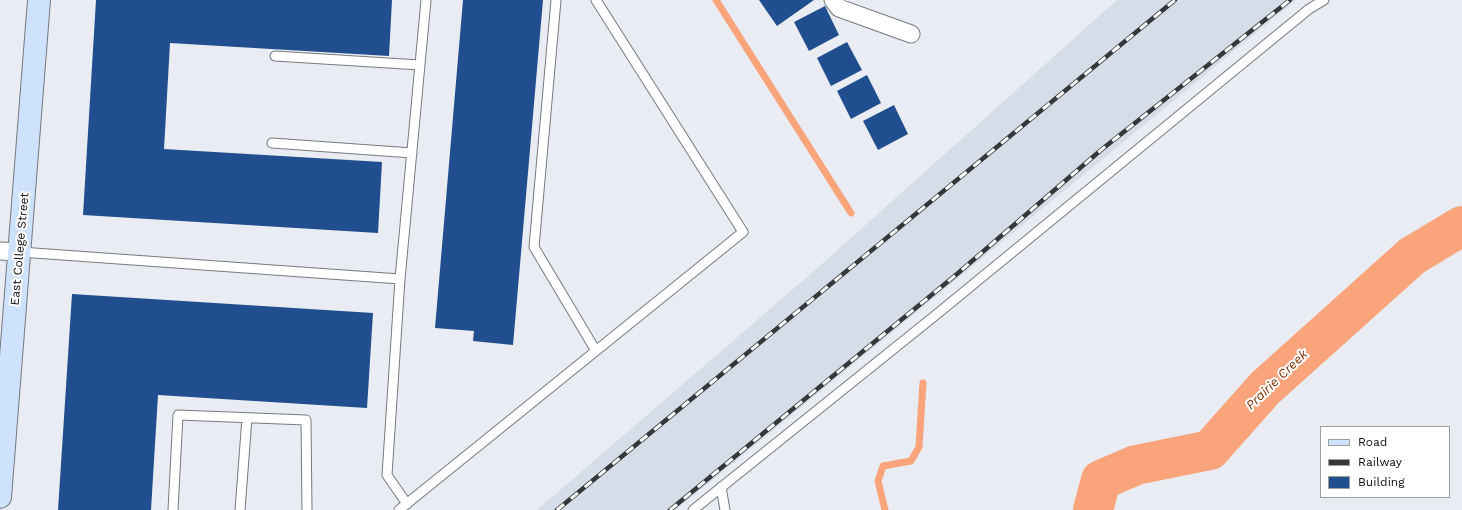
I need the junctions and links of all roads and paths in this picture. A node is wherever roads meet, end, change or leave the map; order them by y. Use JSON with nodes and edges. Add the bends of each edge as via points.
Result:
{"nodes":[{"id":1,"x":39,"y":0,"type":"edge"},
{"id":2,"x":426,"y":0,"type":"edge"},
{"id":3,"x":556,"y":0,"type":"edge"},
{"id":4,"x":596,"y":0,"type":"edge"},
{"id":5,"x":833,"y":0,"type":"edge"},
{"id":6,"x":1324,"y":0,"type":"edge"},
{"id":7,"x":911,"y":34,"type":"dead end"},
{"id":8,"x":275,"y":56,"type":"dead end"},
{"id":9,"x":420,"y":66,"type":"junction"},
{"id":10,"x":272,"y":143,"type":"dead end"},
{"id":11,"x":412,"y":153,"type":"junction"},
{"id":12,"x":10,"y":251,"type":"edge"},
{"id":13,"x":400,"y":279,"type":"junction"},
{"id":14,"x":596,"y":351,"type":"junction"},
{"id":15,"x":247,"y":418,"type":"junction"},
{"id":16,"x":721,"y":487,"type":"junction"},
{"id":17,"x":0,"y":497,"type":"edge"},
{"id":18,"x":403,"y":507,"type":"edge"},
{"id":19,"x":173,"y":510,"type":"edge"},
{"id":20,"x":240,"y":510,"type":"edge"},
{"id":21,"x":307,"y":510,"type":"edge"},
{"id":22,"x":693,"y":510,"type":"edge"},
{"id":23,"x":725,"y":510,"type":"edge"}],
"edges":[{"from":1,"to":12,"type":"street","name":"East College Street"},
{"from":2,"to":9,"type":"lane"},
{"from":3,"to":14,"type":"lane","via":[[534,247]]},
{"from":4,"to":14,"type":"lane","via":[[743,232]]},
{"from":5,"to":7,"type":"street","via":[[839,8]]},
{"from":6,"to":16,"type":"lane","via":[[1309,9],[938,314]]},
{"from":8,"to":9,"type":"lane"},
{"from":9,"to":11,"type":"lane"},
{"from":10,"to":11,"type":"lane"},
{"from":11,"to":13,"type":"lane"},
{"from":12,"to":13,"type":"lane"},
{"from":12,"to":17,"type":"street","name":"East College Street"},
{"from":13,"to":18,"type":"lane","via":[[387,475]]},
{"from":14,"to":18,"type":"lane"},
{"from":15,"to":19,"type":"lane","via":[[178,415]]},
{"from":15,"to":20,"type":"lane"},
{"from":15,"to":21,"type":"lane","via":[[306,420]]},
{"from":16,"to":22,"type":"lane"},
{"from":16,"to":23,"type":"lane"}]}
